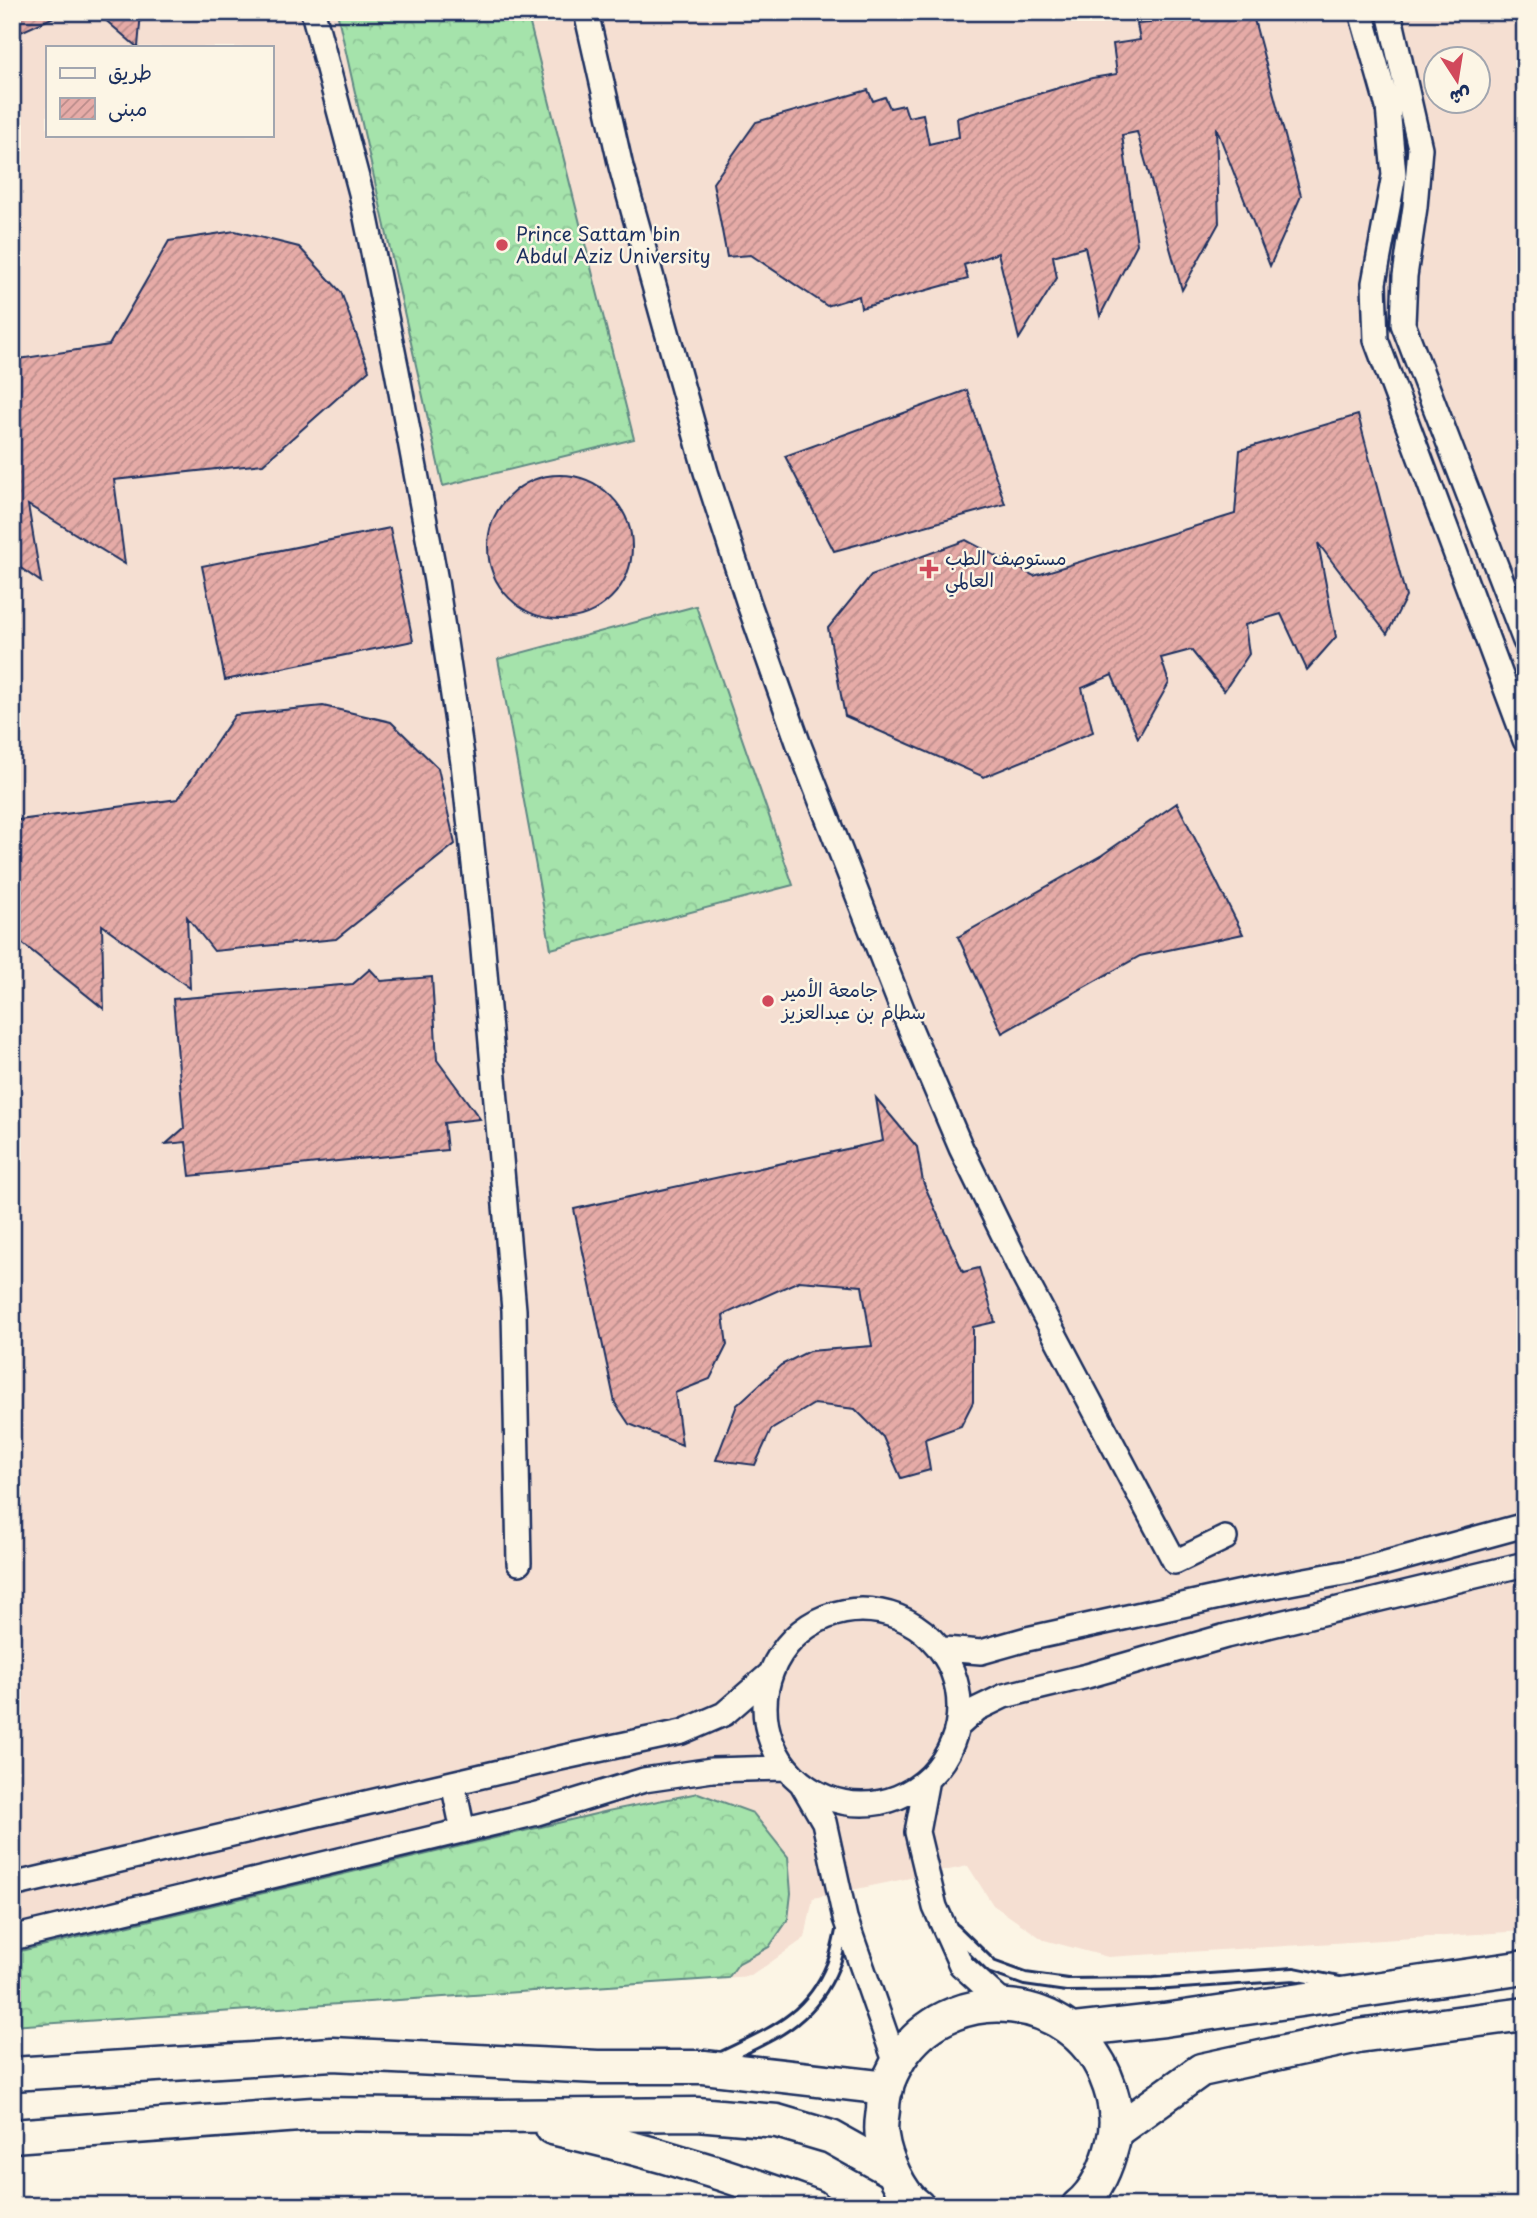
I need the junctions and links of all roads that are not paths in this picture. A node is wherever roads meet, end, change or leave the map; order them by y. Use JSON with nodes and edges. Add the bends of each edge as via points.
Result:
{"nodes":[{"id":1,"x":313,"y":12,"type":"edge"},
{"id":2,"x":586,"y":12,"type":"edge"},
{"id":3,"x":1361,"y":12,"type":"edge"},
{"id":4,"x":1389,"y":12,"type":"edge"},
{"id":5,"x":1525,"y":641,"type":"edge"},
{"id":6,"x":1525,"y":740,"type":"edge"},
{"id":7,"x":1525,"y":1525,"type":"edge"},
{"id":8,"x":1225,"y":1538,"type":"dead end"},
{"id":9,"x":519,"y":1563,"type":"dead end"},
{"id":10,"x":1525,"y":1564,"type":"edge"},
{"id":11,"x":1360,"y":1570,"type":"junction"},
{"id":12,"x":1366,"y":1603,"type":"junction"},
{"id":13,"x":944,"y":1649,"type":"junction"},
{"id":14,"x":770,"y":1674,"type":"junction"},
{"id":15,"x":957,"y":1727,"type":"junction"},
{"id":16,"x":793,"y":1776,"type":"junction"},
{"id":17,"x":927,"y":1779,"type":"junction"},
{"id":18,"x":453,"y":1783,"type":"junction"},
{"id":19,"x":463,"y":1831,"type":"junction"},
{"id":20,"x":12,"y":1885,"type":"edge"},
{"id":21,"x":936,"y":1907,"type":"junction"},
{"id":22,"x":845,"y":1918,"type":"junction"},
{"id":23,"x":12,"y":1938,"type":"edge"},
{"id":24,"x":1525,"y":1967,"type":"edge"},
{"id":25,"x":1369,"y":1989,"type":"junction"},
{"id":26,"x":1004,"y":2004,"type":"junction"},
{"id":27,"x":1525,"y":2014,"type":"edge"},
{"id":28,"x":1074,"y":2030,"type":"junction"},
{"id":29,"x":704,"y":2067,"type":"junction"},
{"id":30,"x":12,"y":2074,"type":"edge"},
{"id":31,"x":891,"y":2076,"type":"junction"},
{"id":32,"x":499,"y":2116,"type":"junction"},
{"id":33,"x":1116,"y":2131,"type":"junction"},
{"id":34,"x":12,"y":2136,"type":"edge"},
{"id":35,"x":892,"y":2171,"type":"junction"},
{"id":36,"x":813,"y":2206,"type":"edge"},
{"id":37,"x":918,"y":2206,"type":"edge"},
{"id":38,"x":1078,"y":2206,"type":"edge"}],
"edges":[{"from":1,"to":9,"type":"street","via":[[360,193],[388,330],[436,582],[463,763],[514,1310]]},
{"from":2,"to":8,"type":"street","via":[[624,180],[748,604],[904,1014],[1017,1264],[1175,1562]]},
{"from":3,"to":6,"type":"street","via":[[1388,107],[1394,175],[1374,283],[1376,340]]},
{"from":4,"to":5,"type":"street","via":[[1420,148],[1402,324]]},
{"from":7,"to":11,"type":"street"},
{"from":10,"to":12,"type":"street"},
{"from":11,"to":12,"type":"street"},
{"from":11,"to":13,"type":"street","via":[[1251,1590],[981,1652]]},
{"from":12,"to":15,"type":"street","via":[[1004,1696],[976,1709]]},
{"from":13,"to":14,"type":"street","via":[[915,1626],[888,1614],[859,1610],[831,1615],[804,1628],[784,1648]]},
{"from":13,"to":15,"type":"street","via":[[958,1698]]},
{"from":14,"to":16,"type":"street","via":[[764,1707],[769,1739]]},
{"from":14,"to":18,"type":"street","via":[[724,1714],[682,1732]]},
{"from":15,"to":17,"type":"street","via":[[946,1755]]},
{"from":16,"to":17,"type":"street","via":[[832,1800],[865,1804],[898,1797]]},
{"from":16,"to":19,"type":"street","via":[[712,1770],[644,1780]]},
{"from":16,"to":22,"type":"street","via":[[824,1822]]},
{"from":17,"to":21,"type":"street","via":[[917,1832]]},
{"from":18,"to":19,"type":"street"},
{"from":18,"to":20,"type":"street"},
{"from":19,"to":23,"type":"street"},
{"from":21,"to":25,"type":"lane","via":[[992,1967],[1026,1979],[1067,1985],[1142,1984],[1294,1974]]},
{"from":21,"to":26,"type":"street","via":[[961,1965]]},
{"from":22,"to":29,"type":"lane","via":[[834,1964],[813,2002],[788,2025]]},
{"from":22,"to":31,"type":"street"},
{"from":24,"to":25,"type":"main road"},
{"from":25,"to":28,"type":"main road"},
{"from":26,"to":28,"type":"main road","via":[[1041,2011]]},
{"from":26,"to":31,"type":"main road","via":[[972,2007],[941,2018],[915,2038]]},
{"from":27,"to":33,"type":"main road","via":[[1358,2036],[1201,2070]]},
{"from":28,"to":33,"type":"main road","via":[[1104,2070],[1113,2094]]},
{"from":29,"to":30,"type":"main road","via":[[598,2067],[332,2054]]},
{"from":29,"to":31,"type":"main road"},
{"from":31,"to":35,"type":"main road","via":[[883,2099],[881,2135]]},
{"from":32,"to":34,"type":"main road","via":[[313,2114]]},
{"from":32,"to":35,"type":"main road","via":[[697,2114],[777,2121],[831,2137]]},
{"from":32,"to":36,"type":"main road","via":[[628,2145]]},
{"from":33,"to":38,"type":"main road","via":[[1107,2168]]},
{"from":35,"to":37,"type":"main road"}]}
